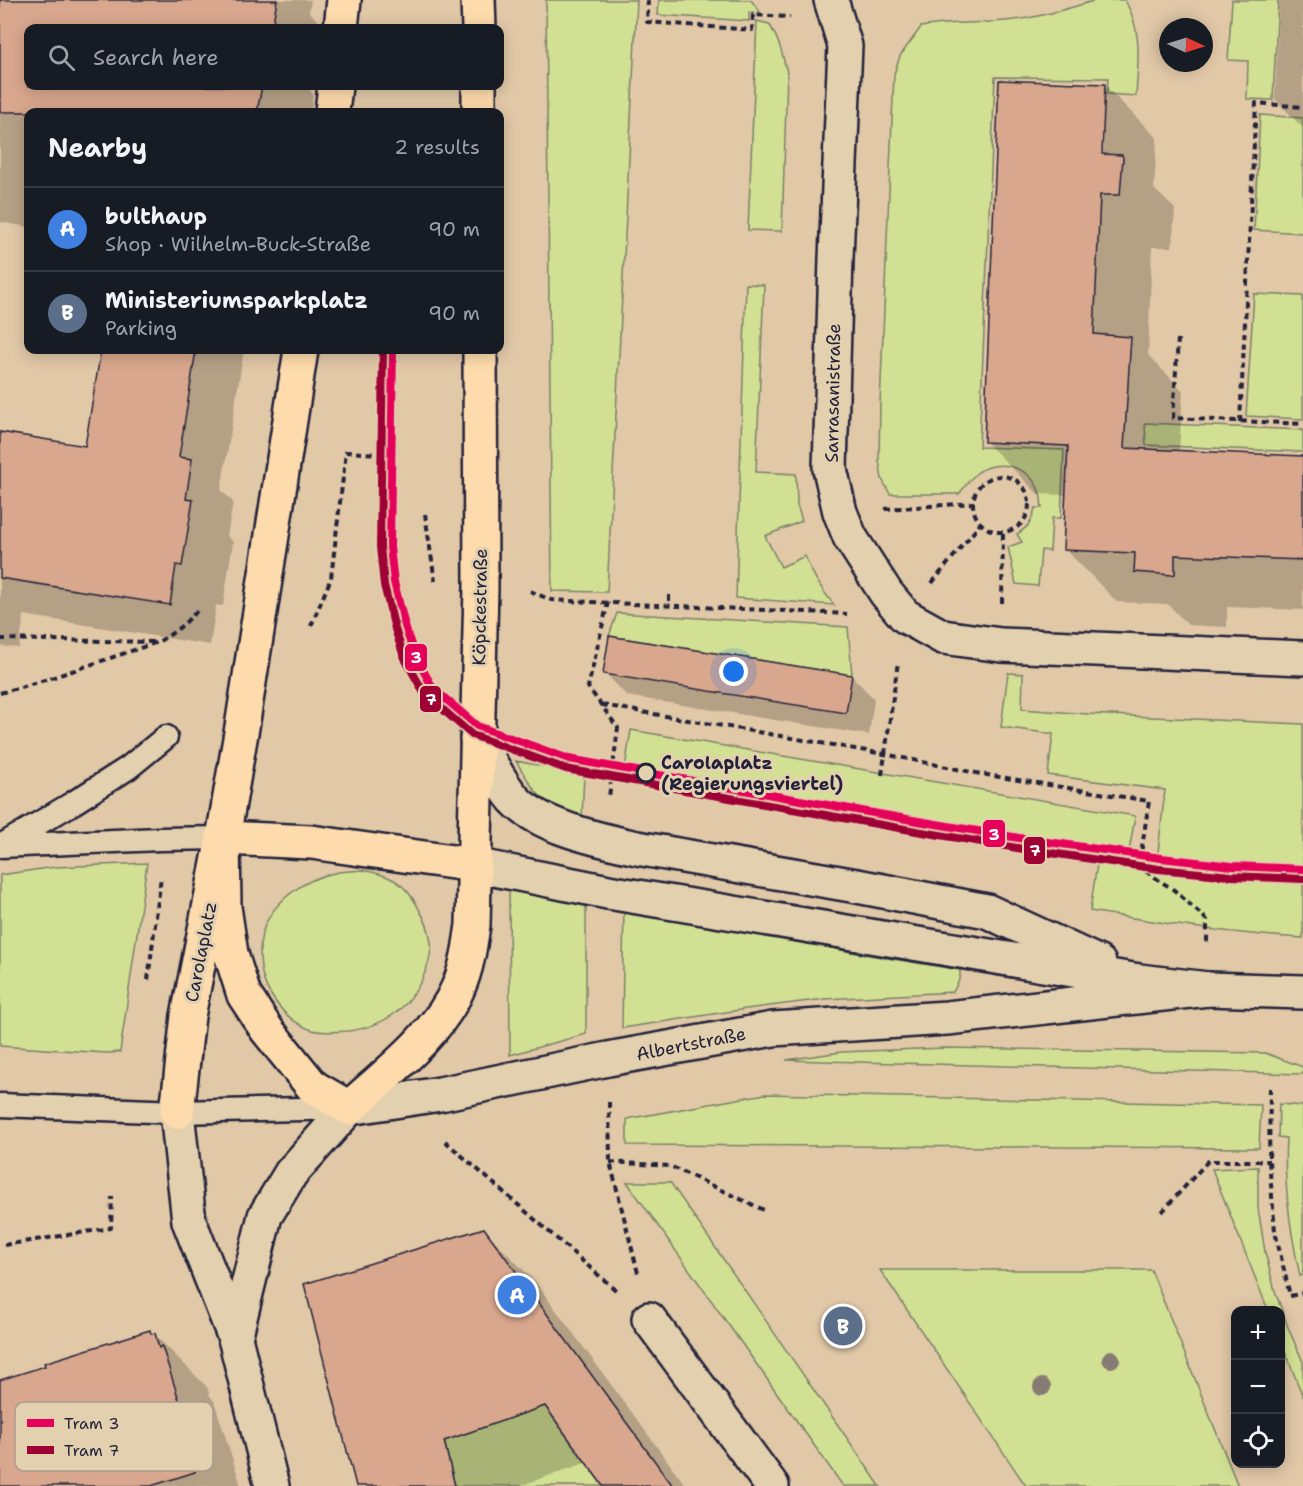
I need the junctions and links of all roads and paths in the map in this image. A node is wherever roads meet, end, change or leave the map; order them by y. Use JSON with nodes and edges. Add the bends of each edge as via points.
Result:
{"nodes":[{"id":1,"x":344,"y":0,"type":"edge"},
{"id":2,"x":478,"y":0,"type":"edge"},
{"id":3,"x":648,"y":0,"type":"edge"},
{"id":4,"x":834,"y":9,"type":"edge"},
{"id":5,"x":341,"y":24,"type":"edge"},
{"id":6,"x":479,"y":24,"type":"edge"},
{"id":7,"x":334,"y":90,"type":"edge"},
{"id":8,"x":479,"y":90,"type":"edge"},
{"id":9,"x":1303,"y":107,"type":"edge"},
{"id":10,"x":332,"y":108,"type":"edge"},
{"id":11,"x":479,"y":108,"type":"edge"},
{"id":12,"x":1178,"y":339,"type":"dead end"},
{"id":13,"x":300,"y":354,"type":"edge"},
{"id":14,"x":480,"y":354,"type":"edge"},
{"id":15,"x":1240,"y":422,"type":"junction"},
{"id":16,"x":1303,"y":424,"type":"edge"},
{"id":17,"x":380,"y":454,"type":"dead end"},
{"id":18,"x":974,"y":503,"type":"junction"},
{"id":19,"x":840,"y":512,"type":"junction"},
{"id":20,"x":426,"y":514,"type":"dead end"},
{"id":21,"x":981,"y":523,"type":"junction"},
{"id":22,"x":1002,"y":532,"type":"junction"},
{"id":23,"x":436,"y":585,"type":"dead end"},
{"id":24,"x":530,"y":591,"type":"dead end"},
{"id":25,"x":669,"y":595,"type":"dead end"},
{"id":26,"x":608,"y":602,"type":"junction"},
{"id":27,"x":669,"y":605,"type":"junction"},
{"id":28,"x":199,"y":609,"type":"dead end"},
{"id":29,"x":905,"y":616,"type":"junction"},
{"id":30,"x":311,"y":626,"type":"dead end"},
{"id":31,"x":0,"y":639,"type":"edge"},
{"id":32,"x":158,"y":642,"type":"junction"},
{"id":33,"x":1001,"y":645,"type":"junction"},
{"id":34,"x":1303,"y":658,"type":"edge"},
{"id":35,"x":0,"y":693,"type":"edge"},
{"id":36,"x":602,"y":705,"type":"junction"},
{"id":37,"x":166,"y":737,"type":"dead end"},
{"id":38,"x":477,"y":739,"type":"junction"},
{"id":39,"x":884,"y":754,"type":"junction"},
{"id":40,"x":882,"y":775,"type":"dead end"},
{"id":41,"x":608,"y":806,"type":"dead end"},
{"id":42,"x":223,"y":838,"type":"junction"},
{"id":43,"x":0,"y":846,"type":"edge"},
{"id":44,"x":474,"y":865,"type":"junction"},
{"id":45,"x":161,"y":875,"type":"dead end"},
{"id":46,"x":1139,"y":981,"type":"junction"},
{"id":47,"x":148,"y":982,"type":"dead end"},
{"id":48,"x":1208,"y":989,"type":"junction"},
{"id":49,"x":1303,"y":992,"type":"edge"},
{"id":50,"x":1270,"y":1088,"type":"dead end"},
{"id":51,"x":609,"y":1102,"type":"dead end"},
{"id":52,"x":0,"y":1105,"type":"edge"},
{"id":53,"x":349,"y":1108,"type":"junction"},
{"id":54,"x":177,"y":1112,"type":"junction"},
{"id":55,"x":445,"y":1141,"type":"dead end"},
{"id":56,"x":1269,"y":1161,"type":"junction"},
{"id":57,"x":610,"y":1162,"type":"junction"},
{"id":58,"x":112,"y":1197,"type":"dead end"},
{"id":59,"x":766,"y":1211,"type":"dead end"},
{"id":60,"x":1162,"y":1212,"type":"dead end"},
{"id":61,"x":4,"y":1245,"type":"dead end"},
{"id":62,"x":1303,"y":1293,"type":"edge"},
{"id":63,"x":649,"y":1319,"type":"junction"},
{"id":64,"x":235,"y":1338,"type":"junction"},
{"id":65,"x":272,"y":1486,"type":"edge"},
{"id":66,"x":772,"y":1486,"type":"edge"}],
"edges":[{"from":1,"to":5,"type":"main road"},
{"from":2,"to":6,"type":"main road"},
{"from":3,"to":4,"type":"path","via":[[647,22],[752,30],[753,15]]},
{"from":4,"to":19,"type":"main road","name":"Sarrasanistraße","via":[[845,46],[830,469]]},
{"from":7,"to":10,"type":"main road"},
{"from":8,"to":11,"type":"main road"},
{"from":9,"to":15,"type":"path","via":[[1256,104]]},
{"from":12,"to":15,"type":"path","via":[[1173,418]]},
{"from":13,"to":42,"type":"main road"},
{"from":14,"to":38,"type":"main road","name":"Köpckestraße","via":[[482,561]]},
{"from":15,"to":16,"type":"path"},
{"from":17,"to":30,"type":"path","via":[[346,452],[331,578]]},
{"from":18,"to":19,"type":"path"},
{"from":18,"to":21,"type":"path"},
{"from":18,"to":22,"type":"path","via":[[982,483],[993,478],[1014,479],[1023,487],[1028,496],[1026,518],[1012,530]]},
{"from":19,"to":29,"type":"main road","name":"Sarrasanistraße","via":[[850,537]]},
{"from":20,"to":23,"type":"path"},
{"from":21,"to":22,"type":"path","via":[[988,530]]},
{"from":21,"to":29,"type":"path"},
{"from":22,"to":33,"type":"path"},
{"from":24,"to":26,"type":"path","via":[[551,600]]},
{"from":25,"to":27,"type":"path"},
{"from":26,"to":27,"type":"path"},
{"from":26,"to":36,"type":"path","via":[[588,687]]},
{"from":27,"to":29,"type":"path"},
{"from":28,"to":32,"type":"path","via":[[173,634]]},
{"from":29,"to":33,"type":"main road","name":"Sarrasanistraße","via":[[943,638]]},
{"from":29,"to":39,"type":"path"},
{"from":31,"to":32,"type":"path"},
{"from":32,"to":35,"type":"path"},
{"from":33,"to":34,"type":"main road","name":"Sarrasanistraße"},
{"from":36,"to":39,"type":"path"},
{"from":36,"to":41,"type":"path","via":[[618,728]]},
{"from":37,"to":43,"type":"lane","via":[[128,768]]},
{"from":38,"to":44,"type":"main road","name":"Köpckestraße"},
{"from":38,"to":46,"type":"main road","name":"Albertstraße","via":[[515,800],[531,814],[552,824],[637,849],[987,911]]},
{"from":39,"to":40,"type":"path"},
{"from":39,"to":48,"type":"path","via":[[1149,801],[1139,867],[1174,890],[1207,920]]},
{"from":42,"to":43,"type":"lane"},
{"from":42,"to":44,"type":"main road","name":"Albertstraße","via":[[311,843]]},
{"from":42,"to":53,"type":"main road","via":[[224,907],[231,954],[244,994],[313,1087]]},
{"from":42,"to":54,"type":"main road","name":"Carolaplatz","via":[[188,1016]]},
{"from":44,"to":46,"type":"main road","name":"Albertstraße","via":[[608,892]]},
{"from":44,"to":53,"type":"main road","via":[[473,925],[458,988],[414,1050]]},
{"from":45,"to":47,"type":"path"},
{"from":46,"to":48,"type":"main road","name":"Albertstraße"},
{"from":48,"to":49,"type":"main road","name":"Albertstraße"},
{"from":48,"to":53,"type":"main road","name":"Albertstraße","via":[[947,1018],[773,1029]]},
{"from":50,"to":56,"type":"path"},
{"from":51,"to":57,"type":"path"},
{"from":52,"to":54,"type":"lane"},
{"from":53,"to":54,"type":"lane","name":"Albertstraße"},
{"from":53,"to":64,"type":"main road","via":[[291,1173],[265,1216]]},
{"from":54,"to":64,"type":"main road","via":[[189,1221]]},
{"from":55,"to":63,"type":"path"},
{"from":56,"to":60,"type":"path","via":[[1208,1161]]},
{"from":56,"to":62,"type":"path","via":[[1275,1231],[1290,1296]]},
{"from":57,"to":59,"type":"path","via":[[670,1166]]},
{"from":57,"to":63,"type":"path"},
{"from":58,"to":61,"type":"path","via":[[111,1228]]},
{"from":63,"to":66,"type":"main road"},
{"from":64,"to":65,"type":"main road"}]}
